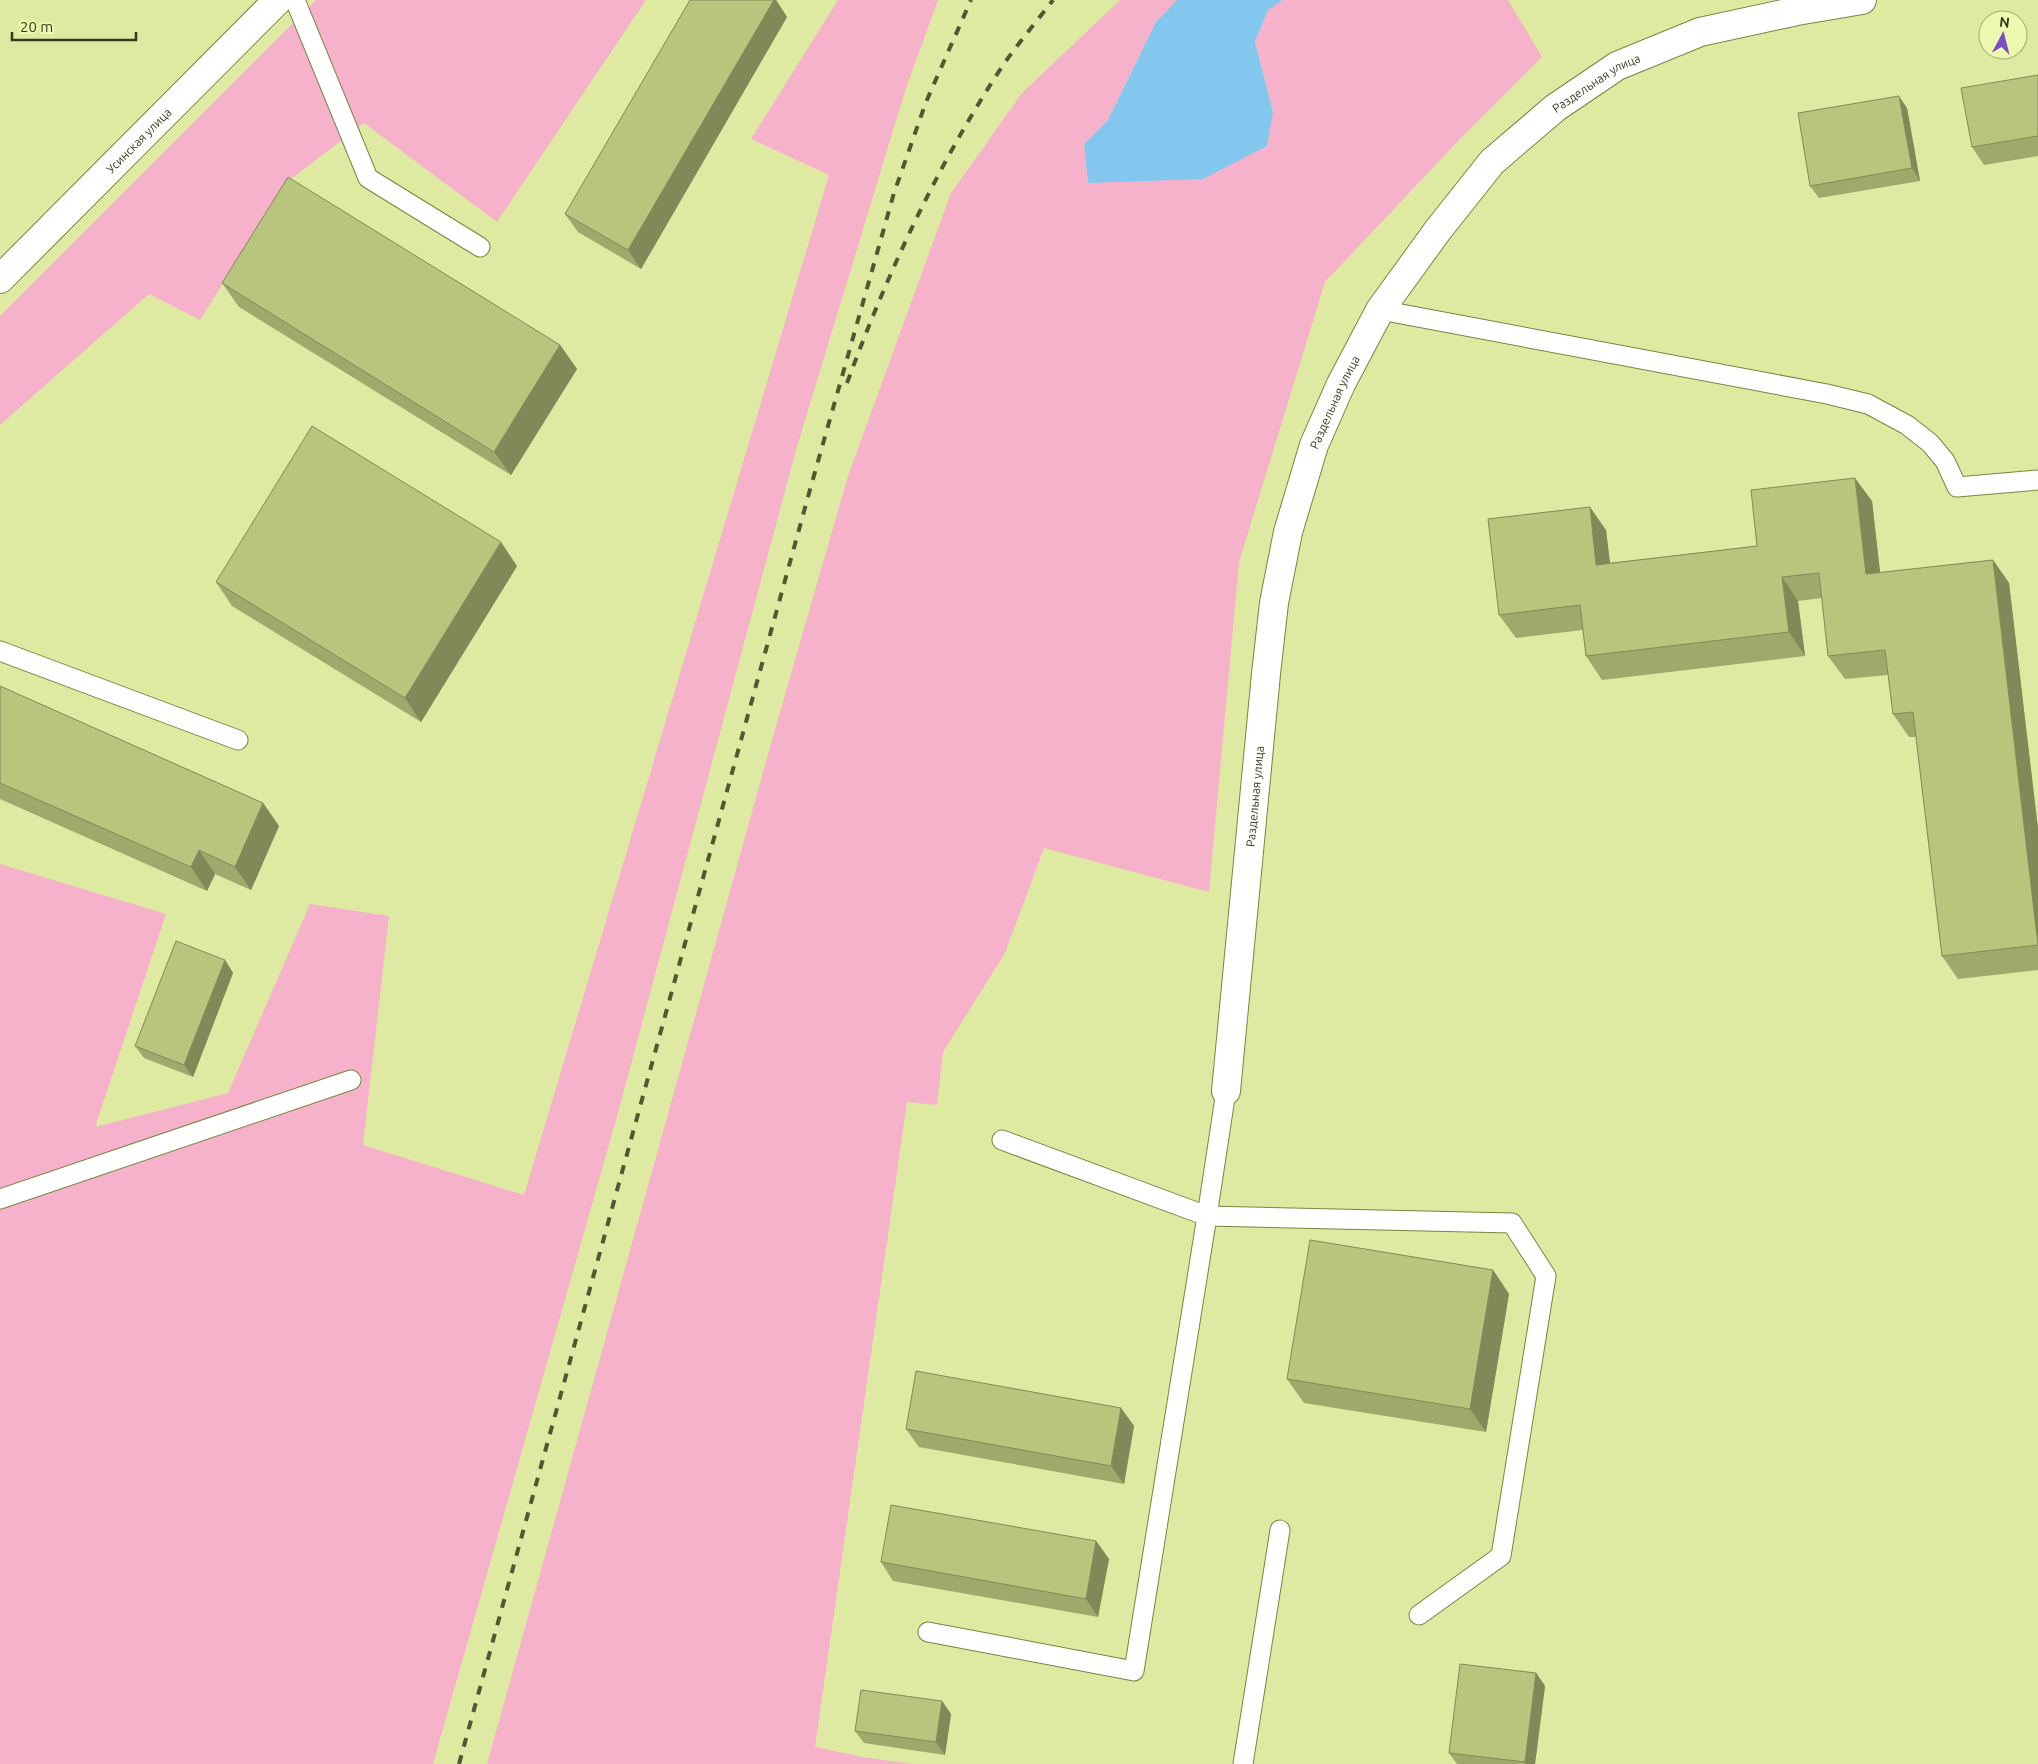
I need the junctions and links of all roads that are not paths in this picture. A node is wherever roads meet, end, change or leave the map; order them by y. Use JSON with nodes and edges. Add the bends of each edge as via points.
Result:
{"nodes":[{"id":1,"x":278,"y":0,"type":"edge"},
{"id":2,"x":295,"y":0,"type":"edge"},
{"id":3,"x":1862,"y":0,"type":"edge"},
{"id":4,"x":480,"y":247,"type":"dead end"},
{"id":5,"x":0,"y":279,"type":"edge"},
{"id":6,"x":1380,"y":310,"type":"junction"},
{"id":7,"x":2038,"y":480,"type":"edge"},
{"id":8,"x":0,"y":651,"type":"edge"},
{"id":9,"x":238,"y":740,"type":"dead end"},
{"id":10,"x":351,"y":1080,"type":"dead end"},
{"id":11,"x":1226,"y":1091,"type":"joint"},
{"id":12,"x":1002,"y":1140,"type":"dead end"},
{"id":13,"x":0,"y":1199,"type":"edge"},
{"id":14,"x":1207,"y":1216,"type":"junction"},
{"id":15,"x":1280,"y":1530,"type":"dead end"},
{"id":16,"x":1419,"y":1615,"type":"dead end"},
{"id":17,"x":928,"y":1632,"type":"dead end"},
{"id":18,"x":1243,"y":1764,"type":"edge"}],
"edges":[{"from":1,"to":5,"type":"street","name":"Усинская улица"},
{"from":2,"to":4,"type":"lane","via":[[368,178]]},
{"from":3,"to":6,"type":"street","name":"Раздельная улица","via":[[1700,32],[1617,66],[1555,108],[1492,162]]},
{"from":6,"to":7,"type":"lane","via":[[1868,404],[1907,425],[1930,443],[1945,461],[1957,487]]},
{"from":6,"to":11,"type":"street","name":"Раздельная улица","via":[[1341,384],[1314,445],[1288,532],[1274,603]]},
{"from":8,"to":9,"type":"lane"},
{"from":10,"to":13,"type":"lane"},
{"from":11,"to":14,"type":"lane"},
{"from":12,"to":14,"type":"lane"},
{"from":14,"to":16,"type":"lane","via":[[1512,1223],[1546,1276],[1501,1556]]},
{"from":14,"to":17,"type":"lane","via":[[1134,1671]]},
{"from":15,"to":18,"type":"lane"}]}
